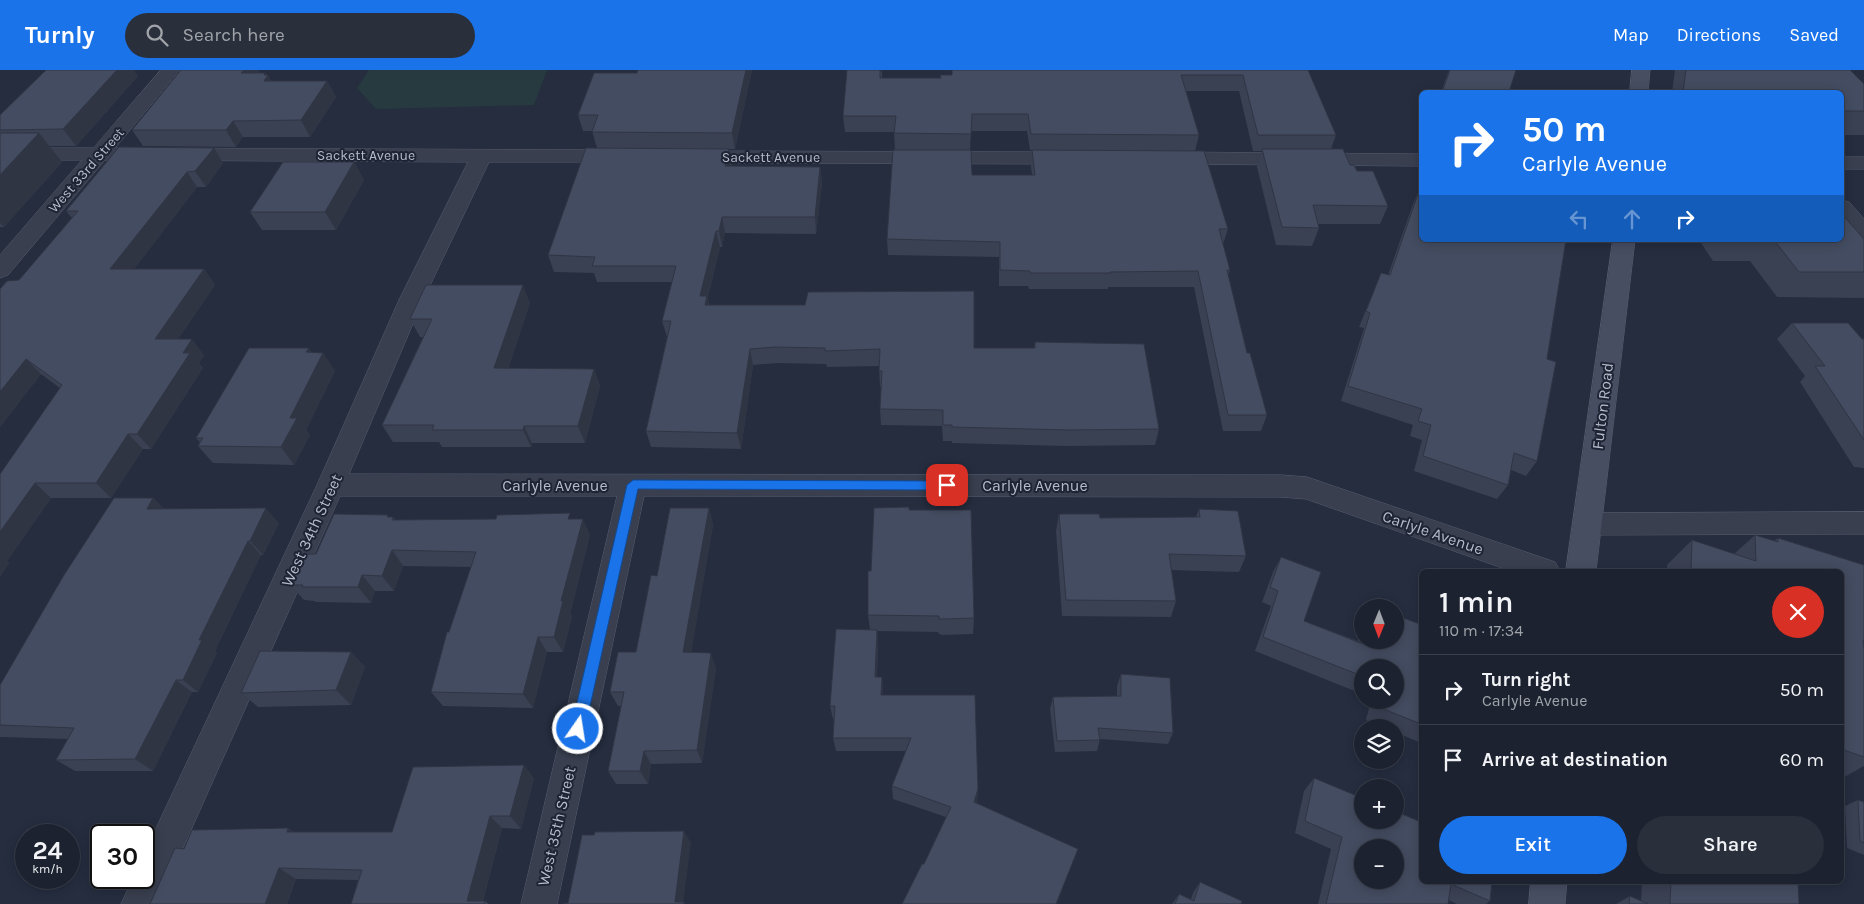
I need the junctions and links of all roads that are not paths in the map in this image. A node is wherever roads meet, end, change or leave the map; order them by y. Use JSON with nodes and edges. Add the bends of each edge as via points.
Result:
{"nodes":[{"id":1,"x":171,"y":70,"type":"edge"},
{"id":2,"x":1641,"y":70,"type":"edge"},
{"id":3,"x":1639,"y":90,"type":"edge"},
{"id":4,"x":0,"y":154,"type":"edge"},
{"id":5,"x":99,"y":154,"type":"junction"},
{"id":6,"x":482,"y":155,"type":"junction"},
{"id":7,"x":644,"y":156,"type":"edge"},
{"id":8,"x":673,"y":156,"type":"edge"},
{"id":9,"x":1088,"y":158,"type":"edge"},
{"id":10,"x":1147,"y":158,"type":"edge"},
{"id":11,"x":1419,"y":160,"type":"edge"},
{"id":12,"x":1844,"y":163,"type":"edge"},
{"id":13,"x":1864,"y":163,"type":"edge"},
{"id":14,"x":1844,"y":210,"type":"edge"},
{"id":15,"x":1864,"y":232,"type":"edge"},
{"id":16,"x":1624,"y":242,"type":"edge"},
{"id":17,"x":0,"y":270,"type":"edge"},
{"id":18,"x":331,"y":485,"type":"junction"},
{"id":19,"x":633,"y":485,"type":"junction"},
{"id":20,"x":1864,"y":523,"type":"edge"},
{"id":21,"x":1587,"y":524,"type":"junction"},
{"id":22,"x":1539,"y":569,"type":"edge"},
{"id":23,"x":1581,"y":569,"type":"edge"},
{"id":24,"x":1549,"y":884,"type":"edge"},
{"id":25,"x":139,"y":904,"type":"edge"},
{"id":26,"x":539,"y":904,"type":"edge"},
{"id":27,"x":1547,"y":904,"type":"edge"}],
"edges":[{"from":1,"to":5,"type":"street","name":"West 33rd Street"},
{"from":2,"to":3,"type":"main road"},
{"from":4,"to":5,"type":"street","name":"Sackett Avenue"},
{"from":5,"to":6,"type":"street","name":"Sackett Avenue"},
{"from":5,"to":17,"type":"street","name":"West 33rd Street"},
{"from":6,"to":7,"type":"street","name":"Sackett Avenue"},
{"from":6,"to":18,"type":"street","name":"West 34th Street","via":[[411,300]]},
{"from":8,"to":9,"type":"street","name":"Sackett Avenue"},
{"from":10,"to":11,"type":"street"},
{"from":12,"to":13,"type":"street"},
{"from":14,"to":15,"type":"street"},
{"from":16,"to":21,"type":"main road","name":"Fulton Road"},
{"from":18,"to":19,"type":"street","name":"Carlyle Avenue"},
{"from":18,"to":25,"type":"street","name":"West 34th Street"},
{"from":19,"to":22,"type":"street","name":"Carlyle Avenue","via":[[1307,488]]},
{"from":19,"to":26,"type":"street","name":"West 35th Street"},
{"from":20,"to":21,"type":"street"},
{"from":21,"to":23,"type":"main road","name":"Fulton Road"},
{"from":24,"to":27,"type":"main road"}]}
